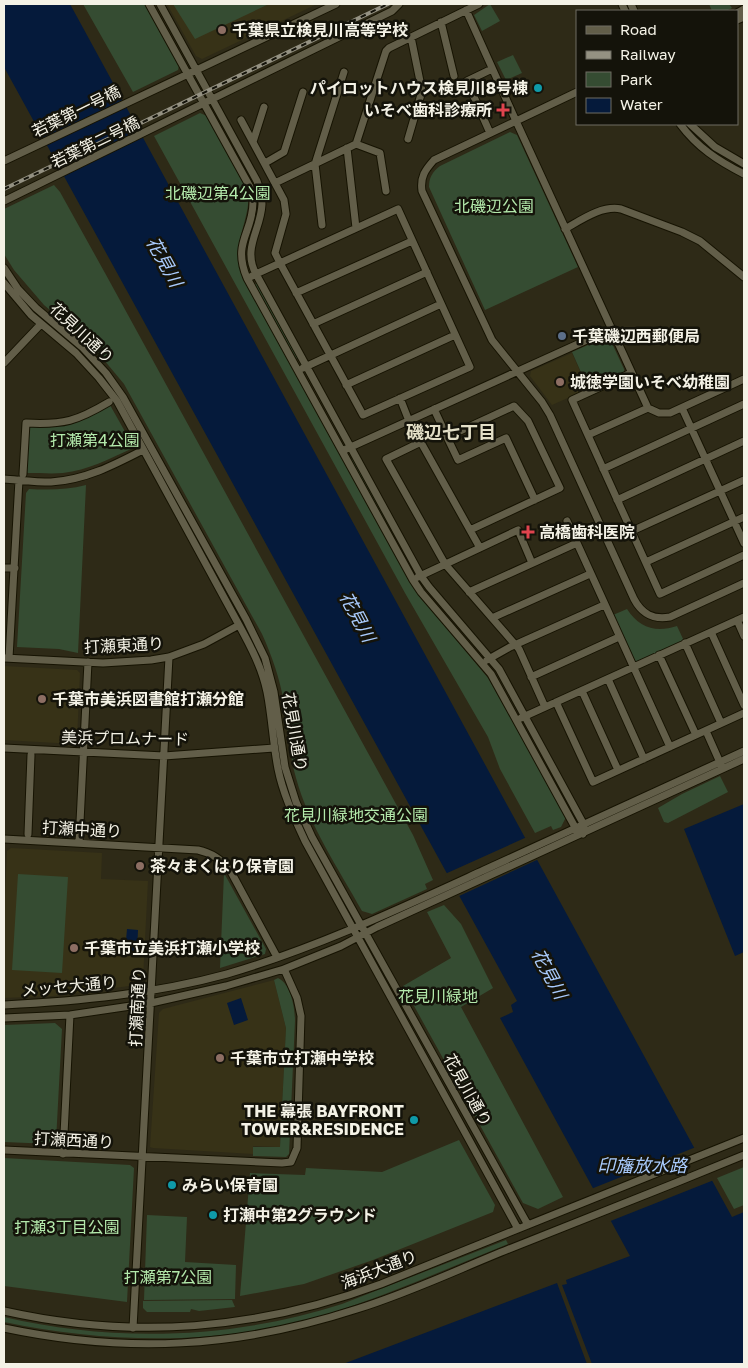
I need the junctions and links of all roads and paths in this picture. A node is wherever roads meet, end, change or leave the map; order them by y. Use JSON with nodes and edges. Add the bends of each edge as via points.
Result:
{"nodes":[{"id":1,"x":149,"y":4,"type":"edge"},
{"id":2,"x":160,"y":4,"type":"edge"},
{"id":3,"x":336,"y":4,"type":"edge"},
{"id":4,"x":399,"y":4,"type":"edge"},
{"id":5,"x":479,"y":4,"type":"edge"},
{"id":6,"x":466,"y":10,"type":"junction"},
{"id":7,"x":441,"y":22,"type":"junction"},
{"id":8,"x":411,"y":37,"type":"junction"},
{"id":9,"x":492,"y":69,"type":"junction"},
{"id":10,"x":196,"y":71,"type":"junction"},
{"id":11,"x":344,"y":72,"type":"dead end"},
{"id":12,"x":188,"y":74,"type":"junction"},
{"id":13,"x":454,"y":76,"type":"dead end"},
{"id":14,"x":303,"y":92,"type":"dead end"},
{"id":15,"x":576,"y":92,"type":"edge"},
{"id":16,"x":212,"y":99,"type":"junction"},
{"id":17,"x":205,"y":103,"type":"junction"},
{"id":18,"x":264,"y":107,"type":"dead end"},
{"id":19,"x":241,"y":120,"type":"dead end"},
{"id":20,"x":516,"y":121,"type":"junction"},
{"id":21,"x":681,"y":125,"type":"edge"},
{"id":22,"x":691,"y":125,"type":"edge"},
{"id":23,"x":490,"y":133,"type":"junction"},
{"id":24,"x":408,"y":138,"type":"dead end"},
{"id":25,"x":253,"y":142,"type":"junction"},
{"id":26,"x":356,"y":144,"type":"junction"},
{"id":27,"x":347,"y":148,"type":"junction"},
{"id":28,"x":4,"y":161,"type":"edge"},
{"id":29,"x":265,"y":162,"type":"junction"},
{"id":30,"x":315,"y":164,"type":"junction"},
{"id":31,"x":744,"y":164,"type":"edge"},
{"id":32,"x":744,"y":174,"type":"edge"},
{"id":33,"x":275,"y":183,"type":"junction"},
{"id":34,"x":386,"y":191,"type":"dead end"},
{"id":35,"x":4,"y":202,"type":"edge"},
{"id":36,"x":322,"y":225,"type":"dead end"},
{"id":37,"x":356,"y":228,"type":"junction"},
{"id":38,"x":565,"y":229,"type":"junction"},
{"id":39,"x":412,"y":241,"type":"junction"},
{"id":40,"x":280,"y":263,"type":"junction"},
{"id":41,"x":4,"y":268,"type":"edge"},
{"id":42,"x":427,"y":272,"type":"junction"},
{"id":43,"x":256,"y":274,"type":"junction"},
{"id":44,"x":744,"y":277,"type":"edge"},
{"id":45,"x":247,"y":278,"type":"junction"},
{"id":46,"x":4,"y":283,"type":"edge"},
{"id":47,"x":296,"y":293,"type":"junction"},
{"id":48,"x":441,"y":304,"type":"junction"},
{"id":49,"x":41,"y":324,"type":"junction"},
{"id":50,"x":313,"y":324,"type":"junction"},
{"id":51,"x":611,"y":329,"type":"junction"},
{"id":52,"x":455,"y":335,"type":"junction"},
{"id":53,"x":330,"y":354,"type":"junction"},
{"id":54,"x":4,"y":363,"type":"edge"},
{"id":55,"x":307,"y":366,"type":"junction"},
{"id":56,"x":298,"y":370,"type":"junction"},
{"id":57,"x":517,"y":372,"type":"junction"},
{"id":58,"x":631,"y":373,"type":"junction"},
{"id":59,"x":744,"y":379,"type":"edge"},
{"id":60,"x":346,"y":385,"type":"junction"},
{"id":61,"x":400,"y":398,"type":"junction"},
{"id":62,"x":109,"y":402,"type":"dead end"},
{"id":63,"x":744,"y":404,"type":"edge"},
{"id":64,"x":648,"y":408,"type":"junction"},
{"id":65,"x":682,"y":408,"type":"junction"},
{"id":66,"x":434,"y":409,"type":"junction"},
{"id":67,"x":409,"y":421,"type":"junction"},
{"id":68,"x":692,"y":428,"type":"junction"},
{"id":69,"x":588,"y":435,"type":"junction"},
{"id":70,"x":447,"y":436,"type":"junction"},
{"id":71,"x":744,"y":441,"type":"edge"},
{"id":72,"x":421,"y":442,"type":"junction"},
{"id":73,"x":351,"y":447,"type":"junction"},
{"id":74,"x":143,"y":450,"type":"junction"},
{"id":75,"x":342,"y":452,"type":"junction"},
{"id":76,"x":706,"y":459,"type":"junction"},
{"id":77,"x":603,"y":469,"type":"junction"},
{"id":78,"x":21,"y":477,"type":"junction"},
{"id":79,"x":4,"y":479,"type":"edge"},
{"id":80,"x":744,"y":480,"type":"edge"},
{"id":81,"x":720,"y":491,"type":"junction"},
{"id":82,"x":535,"y":500,"type":"junction"},
{"id":83,"x":617,"y":500,"type":"junction"},
{"id":84,"x":744,"y":517,"type":"edge"},
{"id":85,"x":567,"y":520,"type":"dead end"},
{"id":86,"x":734,"y":522,"type":"junction"},
{"id":87,"x":470,"y":530,"type":"junction"},
{"id":88,"x":632,"y":531,"type":"junction"},
{"id":89,"x":577,"y":543,"type":"junction"},
{"id":90,"x":744,"y":543,"type":"edge"},
{"id":91,"x":480,"y":548,"type":"junction"},
{"id":92,"x":744,"y":555,"type":"edge"},
{"id":93,"x":646,"y":562,"type":"junction"},
{"id":94,"x":532,"y":563,"type":"junction"},
{"id":95,"x":445,"y":564,"type":"junction"},
{"id":96,"x":4,"y":568,"type":"edge"},
{"id":97,"x":15,"y":568,"type":"junction"},
{"id":98,"x":590,"y":574,"type":"junction"},
{"id":99,"x":421,"y":576,"type":"junction"},
{"id":100,"x":413,"y":580,"type":"junction"},
{"id":101,"x":744,"y":583,"type":"edge"},
{"id":102,"x":469,"y":592,"type":"junction"},
{"id":103,"x":604,"y":605,"type":"junction"},
{"id":104,"x":744,"y":616,"type":"edge"},
{"id":105,"x":492,"y":618,"type":"junction"},
{"id":106,"x":737,"y":620,"type":"junction"},
{"id":107,"x":239,"y":625,"type":"junction"},
{"id":108,"x":711,"y":632,"type":"junction"},
{"id":109,"x":744,"y":636,"type":"edge"},
{"id":110,"x":619,"y":637,"type":"junction"},
{"id":111,"x":685,"y":644,"type":"junction"},
{"id":112,"x":515,"y":645,"type":"junction"},
{"id":113,"x":659,"y":655,"type":"junction"},
{"id":114,"x":7,"y":658,"type":"edge"},
{"id":115,"x":169,"y":658,"type":"junction"},
{"id":116,"x":490,"y":658,"type":"junction"},
{"id":117,"x":88,"y":662,"type":"junction"},
{"id":118,"x":483,"y":663,"type":"junction"},
{"id":119,"x":633,"y":667,"type":"junction"},
{"id":120,"x":531,"y":677,"type":"junction"},
{"id":121,"x":608,"y":679,"type":"junction"},
{"id":122,"x":582,"y":691,"type":"junction"},
{"id":123,"x":556,"y":702,"type":"junction"},
{"id":124,"x":744,"y":705,"type":"edge"},
{"id":125,"x":545,"y":707,"type":"junction"},
{"id":126,"x":744,"y":713,"type":"edge"},
{"id":127,"x":525,"y":716,"type":"junction"},
{"id":128,"x":516,"y":720,"type":"junction"},
{"id":129,"x":721,"y":723,"type":"junction"},
{"id":130,"x":706,"y":730,"type":"junction"},
{"id":131,"x":696,"y":735,"type":"junction"},
{"id":132,"x":670,"y":747,"type":"junction"},
{"id":133,"x":4,"y":748,"type":"edge"},
{"id":134,"x":274,"y":748,"type":"junction"},
{"id":135,"x":744,"y":751,"type":"edge"},
{"id":136,"x":83,"y":752,"type":"junction"},
{"id":137,"x":31,"y":755,"type":"dead end"},
{"id":138,"x":164,"y":756,"type":"junction"},
{"id":139,"x":644,"y":759,"type":"junction"},
{"id":140,"x":744,"y":759,"type":"edge"},
{"id":141,"x":721,"y":766,"type":"junction"},
{"id":142,"x":618,"y":770,"type":"junction"},
{"id":143,"x":584,"y":825,"type":"junction"},
{"id":144,"x":576,"y":829,"type":"junction"},
{"id":145,"x":28,"y":834,"type":"dead end"},
{"id":146,"x":583,"y":834,"type":"junction"},
{"id":147,"x":4,"y":839,"type":"edge"},
{"id":148,"x":79,"y":842,"type":"junction"},
{"id":149,"x":546,"y":846,"type":"junction"},
{"id":150,"x":158,"y":847,"type":"junction"},
{"id":151,"x":360,"y":925,"type":"junction"},
{"id":152,"x":353,"y":928,"type":"junction"},
{"id":153,"x":365,"y":933,"type":"junction"},
{"id":154,"x":358,"y":937,"type":"junction"},
{"id":155,"x":277,"y":957,"type":"junction"},
{"id":156,"x":284,"y":969,"type":"junction"},
{"id":157,"x":152,"y":991,"type":"junction"},
{"id":158,"x":151,"y":1003,"type":"junction"},
{"id":159,"x":4,"y":1005,"type":"edge"},
{"id":160,"x":70,"y":1016,"type":"junction"},
{"id":161,"x":4,"y":1018,"type":"edge"},
{"id":162,"x":744,"y":1138,"type":"edge"},
{"id":163,"x":4,"y":1150,"type":"edge"},
{"id":164,"x":63,"y":1154,"type":"junction"},
{"id":165,"x":744,"y":1155,"type":"edge"},
{"id":166,"x":143,"y":1158,"type":"junction"},
{"id":167,"x":528,"y":1225,"type":"junction"},
{"id":168,"x":518,"y":1229,"type":"junction"},
{"id":169,"x":4,"y":1311,"type":"edge"},
{"id":170,"x":4,"y":1328,"type":"edge"},
{"id":171,"x":133,"y":1328,"type":"junction"}],
"edges":[{"from":1,"to":12,"type":"street"},
{"from":2,"to":10,"type":"street"},
{"from":3,"to":10,"type":"street","name":"若葉第一号橋"},
{"from":4,"to":16,"type":"street","name":"若葉第二号橋"},
{"from":5,"to":6,"type":"street"},
{"from":6,"to":7,"type":"street"},
{"from":6,"to":9,"type":"street"},
{"from":7,"to":8,"type":"street"},
{"from":7,"to":13,"type":"street"},
{"from":8,"to":24,"type":"street","via":[[422,90]]},
{"from":8,"to":26,"type":"street","via":[[384,54]]},
{"from":9,"to":20,"type":"street"},
{"from":9,"to":23,"type":"street","via":[[467,81]]},
{"from":10,"to":12,"type":"street","name":"若葉第一号橋"},
{"from":10,"to":16,"type":"street"},
{"from":11,"to":30,"type":"street"},
{"from":12,"to":17,"type":"street"},
{"from":12,"to":28,"type":"street","name":"若葉第一号橋"},
{"from":14,"to":29,"type":"street","via":[[284,152]]},
{"from":15,"to":20,"type":"street"},
{"from":16,"to":17,"type":"street","name":"若葉第二号橋"},
{"from":16,"to":43,"type":"street","via":[[261,194],[260,214],[251,247]]},
{"from":17,"to":35,"type":"street","name":"若葉第二号橋"},
{"from":17,"to":45,"type":"street","via":[[250,187],[252,212],[241,248]]},
{"from":18,"to":25,"type":"street"},
{"from":19,"to":25,"type":"street"},
{"from":20,"to":23,"type":"street"},
{"from":20,"to":38,"type":"street"},
{"from":21,"to":32,"type":"street","via":[[710,155]]},
{"from":22,"to":31,"type":"street","via":[[715,147]]},
{"from":23,"to":57,"type":"street","via":[[434,160],[426,168],[421,183],[486,330]]},
{"from":25,"to":29,"type":"street"},
{"from":26,"to":27,"type":"street"},
{"from":26,"to":34,"type":"street","via":[[380,153]]},
{"from":27,"to":30,"type":"street"},
{"from":27,"to":37,"type":"street"},
{"from":29,"to":33,"type":"street"},
{"from":30,"to":33,"type":"street"},
{"from":30,"to":36,"type":"street"},
{"from":33,"to":40,"type":"street","via":[[286,208],[275,253]]},
{"from":37,"to":39,"type":"street","via":[[398,209]]},
{"from":37,"to":40,"type":"street"},
{"from":38,"to":44,"type":"street","via":[[606,209],[621,209],[700,241]]},
{"from":38,"to":51,"type":"street"},
{"from":39,"to":42,"type":"street"},
{"from":39,"to":47,"type":"street"},
{"from":40,"to":43,"type":"street"},
{"from":40,"to":47,"type":"street"},
{"from":41,"to":151,"type":"street","name":"花見川通り","via":[[18,289],[82,347],[123,397],[246,619],[270,673],[285,767],[296,802]]},
{"from":42,"to":48,"type":"street"},
{"from":42,"to":50,"type":"street"},
{"from":43,"to":45,"type":"street"},
{"from":43,"to":55,"type":"street"},
{"from":45,"to":56,"type":"street"},
{"from":46,"to":49,"type":"street","name":"花見川通り"},
{"from":47,"to":50,"type":"street"},
{"from":48,"to":52,"type":"street"},
{"from":48,"to":53,"type":"street"},
{"from":49,"to":54,"type":"street"},
{"from":49,"to":74,"type":"street","name":"花見川通り","via":[[76,353],[99,378],[117,402]]},
{"from":50,"to":53,"type":"street"},
{"from":51,"to":57,"type":"street"},
{"from":51,"to":58,"type":"street"},
{"from":52,"to":60,"type":"street"},
{"from":52,"to":61,"type":"street","via":[[470,367]]},
{"from":53,"to":55,"type":"street"},
{"from":53,"to":60,"type":"street"},
{"from":55,"to":56,"type":"street"},
{"from":55,"to":73,"type":"street"},
{"from":56,"to":75,"type":"street"},
{"from":57,"to":66,"type":"street"},
{"from":57,"to":101,"type":"street","via":[[550,415],[634,600],[643,612],[657,618],[670,617]]},
{"from":58,"to":64,"type":"street"},
{"from":58,"to":69,"type":"street","via":[[572,400]]},
{"from":59,"to":65,"type":"street"},
{"from":60,"to":61,"type":"street","via":[[363,416]]},
{"from":61,"to":67,"type":"street"},
{"from":62,"to":78,"type":"street","via":[[63,423],[26,423]]},
{"from":63,"to":68,"type":"street"},
{"from":64,"to":65,"type":"street","via":[[664,413]]},
{"from":64,"to":69,"type":"street"},
{"from":65,"to":68,"type":"street"},
{"from":66,"to":67,"type":"street"},
{"from":66,"to":70,"type":"street"},
{"from":67,"to":72,"type":"street"},
{"from":67,"to":73,"type":"street"},
{"from":68,"to":76,"type":"street"},
{"from":68,"to":77,"type":"street"},
{"from":69,"to":77,"type":"street"},
{"from":70,"to":82,"type":"street","via":[[458,460],[506,438]]},
{"from":70,"to":82,"type":"street","via":[[514,406],[528,421],[560,488]]},
{"from":71,"to":76,"type":"street"},
{"from":72,"to":87,"type":"street"},
{"from":72,"to":95,"type":"street","via":[[386,459]]},
{"from":73,"to":75,"type":"street"},
{"from":73,"to":99,"type":"street"},
{"from":74,"to":78,"type":"street","via":[[114,466],[80,478],[50,482]]},
{"from":74,"to":107,"type":"street","name":"花見川通り"},
{"from":75,"to":100,"type":"street"},
{"from":76,"to":81,"type":"street"},
{"from":76,"to":83,"type":"street"},
{"from":77,"to":83,"type":"street"},
{"from":78,"to":79,"type":"street"},
{"from":78,"to":97,"type":"street"},
{"from":80,"to":81,"type":"street"},
{"from":81,"to":86,"type":"street"},
{"from":81,"to":88,"type":"street"},
{"from":82,"to":87,"type":"street"},
{"from":83,"to":88,"type":"street"},
{"from":84,"to":86,"type":"street"},
{"from":85,"to":89,"type":"street"},
{"from":86,"to":90,"type":"street"},
{"from":86,"to":93,"type":"street"},
{"from":87,"to":91,"type":"street"},
{"from":88,"to":93,"type":"street"},
{"from":89,"to":94,"type":"street"},
{"from":89,"to":98,"type":"street"},
{"from":91,"to":94,"type":"street","via":[[518,530]]},
{"from":91,"to":95,"type":"street"},
{"from":92,"to":93,"type":"street","via":[[660,594]]},
{"from":94,"to":102,"type":"street"},
{"from":95,"to":99,"type":"street"},
{"from":95,"to":102,"type":"street"},
{"from":96,"to":97,"type":"street"},
{"from":97,"to":114,"type":"street"},
{"from":98,"to":103,"type":"street"},
{"from":98,"to":105,"type":"street"},
{"from":99,"to":100,"type":"street"},
{"from":99,"to":116,"type":"street"},
{"from":100,"to":118,"type":"street"},
{"from":102,"to":105,"type":"street"},
{"from":103,"to":110,"type":"street"},
{"from":103,"to":112,"type":"street"},
{"from":104,"to":106,"type":"street"},
{"from":105,"to":112,"type":"street"},
{"from":106,"to":108,"type":"street"},
{"from":106,"to":109,"type":"street"},
{"from":107,"to":115,"type":"street","name":"打瀬東通り"},
{"from":107,"to":134,"type":"street","name":"花見川通り","via":[[262,674]]},
{"from":108,"to":111,"type":"street"},
{"from":108,"to":124,"type":"street"},
{"from":110,"to":119,"type":"street"},
{"from":110,"to":120,"type":"street"},
{"from":111,"to":113,"type":"street"},
{"from":111,"to":129,"type":"street"},
{"from":112,"to":116,"type":"street"},
{"from":112,"to":120,"type":"street"},
{"from":113,"to":119,"type":"street"},
{"from":113,"to":131,"type":"street"},
{"from":114,"to":117,"type":"street","name":"打瀬東通り"},
{"from":115,"to":117,"type":"street","name":"打瀬東通り"},
{"from":115,"to":138,"type":"street","name":"打瀬南通り"},
{"from":116,"to":118,"type":"street"},
{"from":116,"to":127,"type":"street"},
{"from":117,"to":136,"type":"street"},
{"from":118,"to":128,"type":"street"},
{"from":119,"to":121,"type":"street"},
{"from":119,"to":132,"type":"street"},
{"from":120,"to":125,"type":"street"},
{"from":121,"to":122,"type":"street"},
{"from":121,"to":139,"type":"street"},
{"from":122,"to":123,"type":"street"},
{"from":122,"to":142,"type":"street"},
{"from":123,"to":125,"type":"street"},
{"from":123,"to":142,"type":"street","via":[[593,782]]},
{"from":125,"to":127,"type":"street"},
{"from":126,"to":129,"type":"street"},
{"from":127,"to":128,"type":"street"},
{"from":127,"to":143,"type":"street"},
{"from":128,"to":144,"type":"street"},
{"from":129,"to":130,"type":"street"},
{"from":130,"to":131,"type":"street"},
{"from":130,"to":141,"type":"street"},
{"from":131,"to":132,"type":"street"},
{"from":132,"to":139,"type":"street"},
{"from":133,"to":136,"type":"street","name":"美浜プロムナード"},
{"from":134,"to":138,"type":"street","name":"美浜プロムナード"},
{"from":134,"to":152,"type":"street","name":"花見川通り","via":[[289,806]]},
{"from":135,"to":141,"type":"street"},
{"from":136,"to":138,"type":"street","name":"美浜プロムナード"},
{"from":136,"to":148,"type":"street"},
{"from":137,"to":145,"type":"street"},
{"from":138,"to":150,"type":"street","name":"打瀬南通り"},
{"from":139,"to":142,"type":"street"},
{"from":140,"to":141,"type":"street"},
{"from":141,"to":143,"type":"street"},
{"from":141,"to":146,"type":"street"},
{"from":143,"to":144,"type":"street"},
{"from":143,"to":146,"type":"street"},
{"from":144,"to":146,"type":"street"},
{"from":144,"to":149,"type":"street"},
{"from":146,"to":149,"type":"street"},
{"from":147,"to":148,"type":"street","name":"打瀬中通り"},
{"from":148,"to":150,"type":"street","name":"打瀬中通り"},
{"from":149,"to":151,"type":"street","name":"メッセ大通り"},
{"from":149,"to":153,"type":"street","name":"メッセ大通り"},
{"from":150,"to":155,"type":"street","name":"打瀬中通り","via":[[206,852],[223,862]]},
{"from":150,"to":157,"type":"street","name":"打瀬南通り"},
{"from":151,"to":152,"type":"street","name":"メッセ大通り"},
{"from":151,"to":153,"type":"street","name":"花見川通り"},
{"from":152,"to":154,"type":"street","name":"花見川通り"},
{"from":152,"to":155,"type":"street","name":"メッセ大通り"},
{"from":153,"to":154,"type":"street","name":"メッセ大通り"},
{"from":153,"to":167,"type":"street","name":"花見川通り"},
{"from":154,"to":156,"type":"street","name":"メッセ大通り"},
{"from":154,"to":168,"type":"street","name":"花見川通り"},
{"from":155,"to":157,"type":"street","name":"メッセ大通り","via":[[226,974]]},
{"from":156,"to":158,"type":"street","name":"メッセ大通り"},
{"from":156,"to":166,"type":"street","name":"打瀬西通り","via":[[302,1016],[297,1148],[291,1162]]},
{"from":157,"to":158,"type":"street","name":"打瀬南通り"},
{"from":157,"to":159,"type":"street","name":"メッセ大通り"},
{"from":158,"to":160,"type":"street","name":"メッセ大通り"},
{"from":158,"to":166,"type":"street","name":"打瀬南通り"},
{"from":160,"to":161,"type":"street","name":"メッセ大通り"},
{"from":160,"to":164,"type":"street"},
{"from":162,"to":167,"type":"street","name":"海浜大通り"},
{"from":163,"to":164,"type":"street","name":"打瀬西通り"},
{"from":164,"to":166,"type":"street","name":"打瀬西通り"},
{"from":165,"to":170,"type":"street","name":"海浜大通り","via":[[358,1309],[314,1322],[252,1336],[145,1345],[82,1340]]},
{"from":166,"to":171,"type":"street","name":"打瀬南通り"},
{"from":167,"to":168,"type":"street","name":"海浜大通り"},
{"from":168,"to":171,"type":"street","name":"海浜大通り","via":[[316,1306],[239,1322]]},
{"from":169,"to":171,"type":"street","name":"海浜大通り","via":[[60,1321]]}]}
